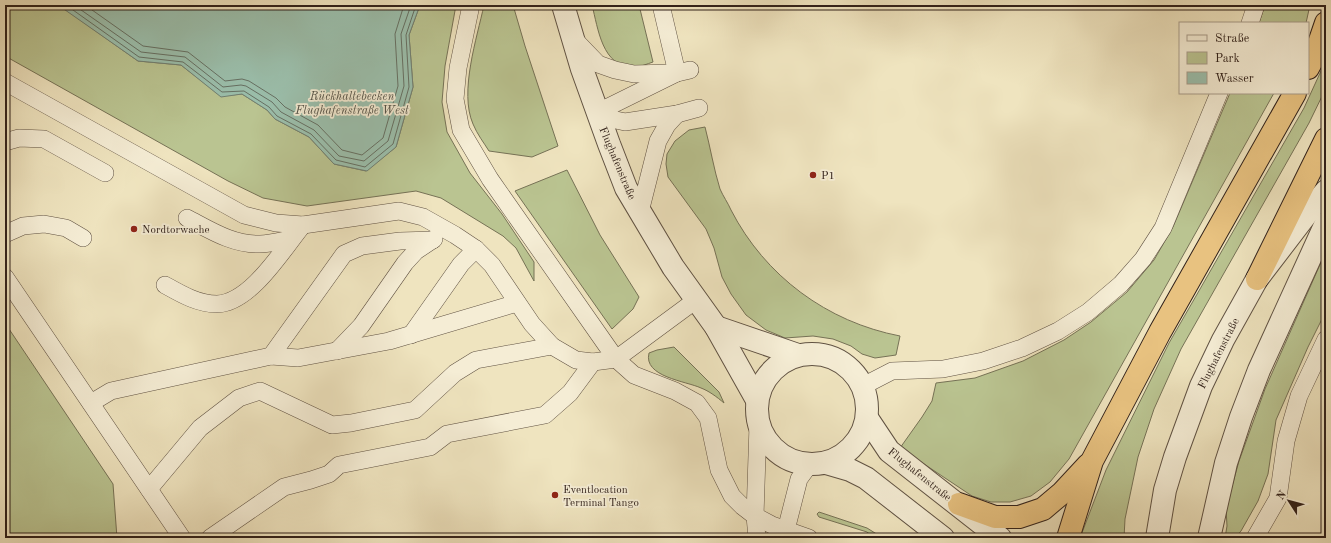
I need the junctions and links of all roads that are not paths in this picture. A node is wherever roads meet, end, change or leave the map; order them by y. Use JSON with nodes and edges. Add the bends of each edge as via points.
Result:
{"nodes":[{"id":1,"x":471,"y":5,"type":"edge"},
{"id":2,"x":563,"y":5,"type":"edge"},
{"id":3,"x":661,"y":5,"type":"edge"},
{"id":4,"x":1256,"y":5,"type":"edge"},
{"id":5,"x":1250,"y":22,"type":"edge"},
{"id":6,"x":1326,"y":23,"type":"edge"},
{"id":7,"x":572,"y":37,"type":"junction"},
{"id":8,"x":1309,"y":66,"type":"edge"},
{"id":9,"x":683,"y":72,"type":"junction"},
{"id":10,"x":5,"y":82,"type":"edge"},
{"id":11,"x":1219,"y":94,"type":"edge"},
{"id":12,"x":1293,"y":94,"type":"edge"},
{"id":13,"x":699,"y":108,"type":"dead end"},
{"id":14,"x":598,"y":112,"type":"junction"},
{"id":15,"x":677,"y":114,"type":"junction"},
{"id":16,"x":1326,"y":139,"type":"edge"},
{"id":17,"x":5,"y":142,"type":"edge"},
{"id":18,"x":105,"y":173,"type":"dead end"},
{"id":19,"x":1326,"y":191,"type":"edge"},
{"id":20,"x":640,"y":212,"type":"junction"},
{"id":21,"x":187,"y":218,"type":"dead end"},
{"id":22,"x":1326,"y":223,"type":"edge"},
{"id":23,"x":303,"y":225,"type":"junction"},
{"id":24,"x":5,"y":234,"type":"edge"},
{"id":25,"x":456,"y":235,"type":"junction"},
{"id":26,"x":83,"y":238,"type":"dead end"},
{"id":27,"x":291,"y":239,"type":"junction"},
{"id":28,"x":433,"y":240,"type":"junction"},
{"id":29,"x":476,"y":249,"type":"junction"},
{"id":30,"x":5,"y":277,"type":"edge"},
{"id":31,"x":1257,"y":279,"type":"junction"},
{"id":32,"x":165,"y":285,"type":"dead end"},
{"id":33,"x":696,"y":300,"type":"junction"},
{"id":34,"x":517,"y":303,"type":"junction"},
{"id":35,"x":716,"y":327,"type":"junction"},
{"id":36,"x":411,"y":335,"type":"junction"},
{"id":37,"x":1326,"y":339,"type":"edge"},
{"id":38,"x":552,"y":346,"type":"junction"},
{"id":39,"x":337,"y":351,"type":"junction"},
{"id":40,"x":798,"y":355,"type":"junction"},
{"id":41,"x":271,"y":356,"type":"junction"},
{"id":42,"x":616,"y":359,"type":"junction"},
{"id":43,"x":593,"y":362,"type":"junction"},
{"id":44,"x":863,"y":386,"type":"junction"},
{"id":45,"x":757,"y":400,"type":"junction"},
{"id":46,"x":91,"y":403,"type":"junction"},
{"id":47,"x":867,"y":418,"type":"junction"},
{"id":48,"x":758,"y":425,"type":"junction"},
{"id":49,"x":1092,"y":461,"type":"junction"},
{"id":50,"x":818,"y":464,"type":"junction"},
{"id":51,"x":149,"y":490,"type":"junction"},
{"id":52,"x":958,"y":504,"type":"junction"},
{"id":53,"x":755,"y":516,"type":"junction"},
{"id":54,"x":937,"y":533,"type":"edge"},
{"id":55,"x":786,"y":534,"type":"edge"},
{"id":56,"x":182,"y":538,"type":"edge"},
{"id":57,"x":210,"y":538,"type":"edge"},
{"id":58,"x":756,"y":538,"type":"edge"},
{"id":59,"x":809,"y":538,"type":"edge"},
{"id":60,"x":960,"y":538,"type":"edge"},
{"id":61,"x":1000,"y":538,"type":"edge"},
{"id":62,"x":1068,"y":538,"type":"edge"},
{"id":63,"x":1157,"y":538,"type":"edge"},
{"id":64,"x":1209,"y":538,"type":"edge"},
{"id":65,"x":1255,"y":538,"type":"edge"}],
"edges":[{"from":1,"to":42,"type":"lane","via":[[458,68],[455,99],[461,130],[490,179]]},
{"from":2,"to":7,"type":"street","name":"Flughafenstraße"},
{"from":3,"to":9,"type":"lane"},
{"from":4,"to":5,"type":"lane"},
{"from":6,"to":8,"type":"highway"},
{"from":7,"to":9,"type":"lane","via":[[598,64],[615,70],[634,74]]},
{"from":7,"to":14,"type":"street","name":"Flughafenstraße"},
{"from":9,"to":14,"type":"lane"},
{"from":10,"to":23,"type":"lane","via":[[244,214],[276,223]]},
{"from":11,"to":44,"type":"lane","via":[[1163,228],[1143,259],[1120,284],[1088,312],[1044,338],[990,359],[943,369],[892,371]]},
{"from":12,"to":49,"type":"highway","via":[[1160,332]]},
{"from":13,"to":15,"type":"lane"},
{"from":14,"to":15,"type":"lane","via":[[607,118],[625,122]]},
{"from":14,"to":20,"type":"street","name":"Flughafenstraße","via":[[626,188]]},
{"from":15,"to":20,"type":"lane","via":[[658,141]]},
{"from":16,"to":31,"type":"highway"},
{"from":17,"to":18,"type":"lane","via":[[19,138],[44,139]]},
{"from":19,"to":31,"type":"street","name":"Flughafenstraße"},
{"from":20,"to":33,"type":"street","name":"Flughafenstraße"},
{"from":21,"to":27,"type":"lane","via":[[218,235],[238,242],[260,244]]},
{"from":22,"to":64,"type":"street","via":[[1259,370],[1241,417],[1226,463]]},
{"from":23,"to":25,"type":"lane","via":[[399,210],[423,217]]},
{"from":23,"to":27,"type":"lane"},
{"from":24,"to":26,"type":"lane","via":[[23,226],[44,224],[66,228]]},
{"from":25,"to":28,"type":"lane"},
{"from":25,"to":29,"type":"lane"},
{"from":27,"to":32,"type":"lane","via":[[269,269],[231,301],[217,304],[200,302]]},
{"from":28,"to":39,"type":"lane","via":[[416,250],[361,326]]},
{"from":28,"to":41,"type":"lane","via":[[362,246],[344,254]]},
{"from":29,"to":34,"type":"lane","via":[[492,265]]},
{"from":29,"to":36,"type":"lane","via":[[461,264]]},
{"from":30,"to":46,"type":"lane"},
{"from":31,"to":63,"type":"street","name":"Flughafenstraße","via":[[1223,340],[1187,420],[1165,490]]},
{"from":33,"to":35,"type":"street","name":"Flughafenstraße"},
{"from":33,"to":42,"type":"lane"},
{"from":34,"to":36,"type":"lane"},
{"from":34,"to":38,"type":"lane"},
{"from":35,"to":40,"type":"street","name":"Flughafenstraße"},
{"from":35,"to":45,"type":"street","name":"Flughafenstraße"},
{"from":36,"to":39,"type":"lane"},
{"from":37,"to":65,"type":"lane","via":[[1299,396],[1292,419],[1286,441],[1278,498]]},
{"from":38,"to":43,"type":"lane","via":[[576,360]]},
{"from":38,"to":51,"type":"lane","via":[[476,360],[455,373],[415,410],[352,423],[332,425],[260,391],[239,398],[200,428]]},
{"from":39,"to":41,"type":"lane","via":[[298,358]]},
{"from":40,"to":44,"type":"street","name":"Flughafenstraße","via":[[823,354],[836,359],[856,375]]},
{"from":40,"to":45,"type":"street","name":"Flughafenstraße","via":[[775,367],[766,376]]},
{"from":41,"to":46,"type":"lane","via":[[111,391]]},
{"from":42,"to":43,"type":"lane"},
{"from":42,"to":53,"type":"lane","via":[[634,375],[675,391],[697,403],[708,418],[720,470],[732,496]]},
{"from":43,"to":57,"type":"lane","via":[[570,393],[546,415],[447,434],[430,447],[339,465],[329,474],[284,487]]},
{"from":44,"to":47,"type":"street","name":"Flughafenstraße"},
{"from":45,"to":48,"type":"street","name":"Flughafenstraße"},
{"from":46,"to":51,"type":"lane"},
{"from":47,"to":50,"type":"street","name":"Flughafenstraße","via":[[862,433],[853,446],[840,456]]},
{"from":47,"to":52,"type":"street","name":"Flughafenstraße","via":[[889,451]]},
{"from":48,"to":50,"type":"street","name":"Flughafenstraße","via":[[764,438],[784,457],[796,463]]},
{"from":48,"to":53,"type":"lane"},
{"from":49,"to":52,"type":"highway","via":[[1043,509],[1018,517],[995,517]]},
{"from":49,"to":62,"type":"highway"},
{"from":50,"to":54,"type":"street","name":"Flughafenstraße","via":[[850,470],[866,478]]},
{"from":50,"to":55,"type":"lane","via":[[799,479]]},
{"from":51,"to":56,"type":"lane"},
{"from":52,"to":61,"type":"street","name":"Flughafenstraße"},
{"from":53,"to":55,"type":"lane"},
{"from":53,"to":58,"type":"lane"},
{"from":54,"to":60,"type":"street","name":"Flughafenstraße"},
{"from":55,"to":59,"type":"lane"}]}
